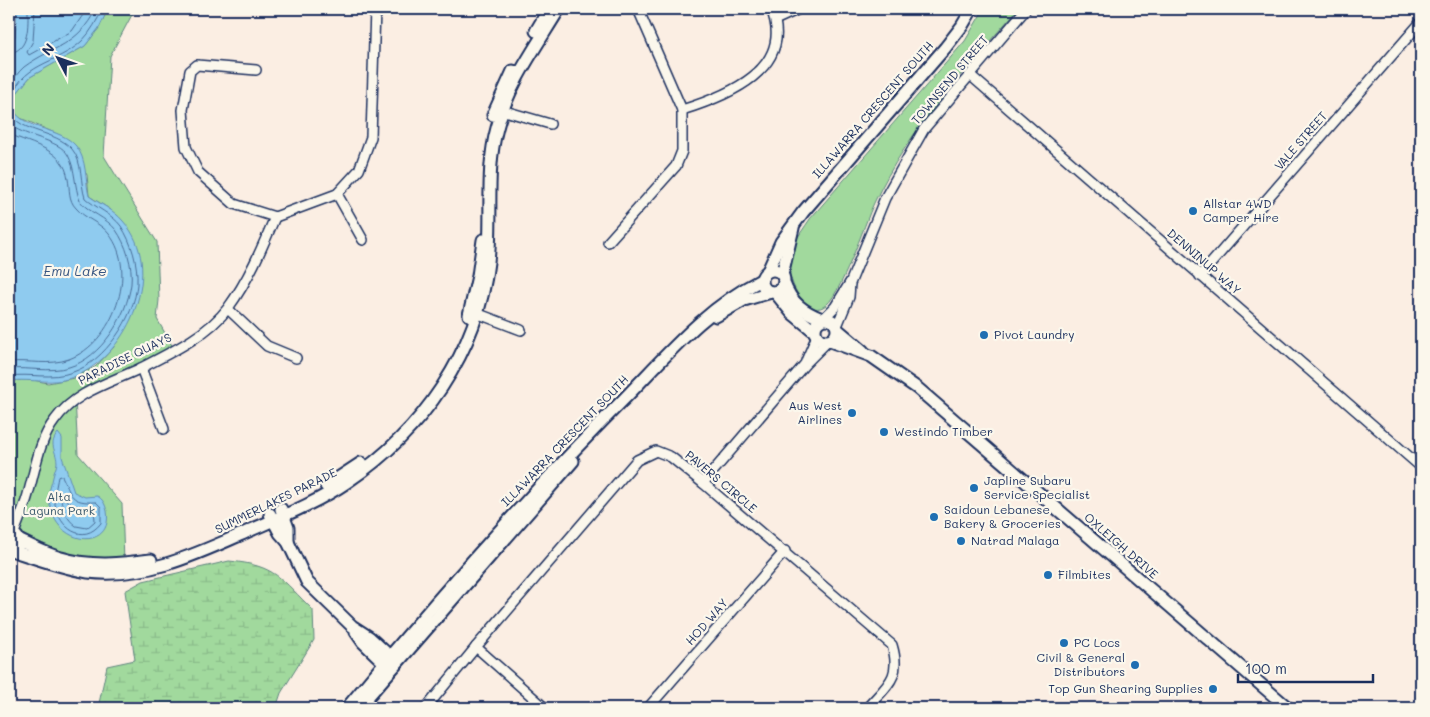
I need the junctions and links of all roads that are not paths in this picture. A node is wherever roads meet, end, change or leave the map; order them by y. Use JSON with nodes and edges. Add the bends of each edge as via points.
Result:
{"nodes":[{"id":1,"x":375,"y":9,"type":"edge"},
{"id":2,"x":550,"y":9,"type":"edge"},
{"id":3,"x":559,"y":9,"type":"edge"},
{"id":4,"x":638,"y":9,"type":"edge"},
{"id":5,"x":771,"y":9,"type":"edge"},
{"id":6,"x":799,"y":9,"type":"edge"},
{"id":7,"x":972,"y":9,"type":"edge"},
{"id":8,"x":1026,"y":9,"type":"edge"},
{"id":9,"x":775,"y":20,"type":"junction"},
{"id":10,"x":1421,"y":22,"type":"edge"},
{"id":11,"x":256,"y":70,"type":"dead end"},
{"id":12,"x":970,"y":75,"type":"junction"},
{"id":13,"x":499,"y":109,"type":"junction"},
{"id":14,"x":682,"y":110,"type":"junction"},
{"id":15,"x":550,"y":124,"type":"dead end"},
{"id":16,"x":337,"y":194,"type":"junction"},
{"id":17,"x":275,"y":217,"type":"junction"},
{"id":18,"x":793,"y":228,"type":"junction"},
{"id":19,"x":363,"y":240,"type":"dead end"},
{"id":20,"x":608,"y":242,"type":"dead end"},
{"id":21,"x":765,"y":275,"type":"junction"},
{"id":22,"x":1200,"y":276,"type":"junction"},
{"id":23,"x":783,"y":279,"type":"junction"},
{"id":24,"x":851,"y":281,"type":"junction"},
{"id":25,"x":773,"y":292,"type":"junction"},
{"id":26,"x":228,"y":309,"type":"junction"},
{"id":27,"x":474,"y":312,"type":"junction"},
{"id":28,"x":823,"y":319,"type":"junction"},
{"id":29,"x":837,"y":328,"type":"junction"},
{"id":30,"x":521,"y":330,"type":"dead end"},
{"id":31,"x":815,"y":332,"type":"junction"},
{"id":32,"x":829,"y":342,"type":"junction"},
{"id":33,"x":864,"y":352,"type":"junction"},
{"id":34,"x":296,"y":358,"type":"dead end"},
{"id":35,"x":805,"y":364,"type":"junction"},
{"id":36,"x":141,"y":368,"type":"junction"},
{"id":37,"x":164,"y":429,"type":"dead end"},
{"id":38,"x":1421,"y":467,"type":"edge"},
{"id":39,"x":702,"y":483,"type":"junction"},
{"id":40,"x":282,"y":512,"type":"junction"},
{"id":41,"x":271,"y":517,"type":"junction"},
{"id":42,"x":12,"y":539,"type":"edge"},
{"id":43,"x":288,"y":542,"type":"junction"},
{"id":44,"x":785,"y":551,"type":"junction"},
{"id":45,"x":476,"y":647,"type":"junction"},
{"id":46,"x":390,"y":663,"type":"junction"},
{"id":47,"x":348,"y":708,"type":"edge"},
{"id":48,"x":358,"y":708,"type":"edge"},
{"id":49,"x":426,"y":708,"type":"edge"},
{"id":50,"x":545,"y":708,"type":"edge"},
{"id":51,"x":648,"y":708,"type":"edge"},
{"id":52,"x":866,"y":708,"type":"edge"},
{"id":53,"x":1288,"y":708,"type":"edge"}],
"edges":[{"from":1,"to":16,"type":"street","via":[[371,137],[359,170]]},
{"from":2,"to":13,"type":"street","name":"SUMMERLAKES PARADE","via":[[505,85]]},
{"from":3,"to":13,"type":"street","name":"SUMMERLAKES PARADE"},
{"from":4,"to":14,"type":"street"},
{"from":5,"to":9,"type":"street"},
{"from":6,"to":9,"type":"street"},
{"from":7,"to":18,"type":"street","name":"ILLAWARRA CRESCENT SOUTH","via":[[945,48],[813,200]]},
{"from":8,"to":12,"type":"street","name":"TOWNSEND STREET"},
{"from":9,"to":14,"type":"street","via":[[777,42],[766,62],[747,84],[719,98]]},
{"from":10,"to":22,"type":"street","name":"VALE STREET"},
{"from":11,"to":17,"type":"street","via":[[197,65],[190,71],[183,110],[186,147],[198,172],[234,204]]},
{"from":12,"to":22,"type":"street","name":"DENNINUP WAY"},
{"from":12,"to":24,"type":"street","name":"TOWNSEND STREET","via":[[924,129],[885,198]]},
{"from":13,"to":15,"type":"street"},
{"from":13,"to":27,"type":"street","name":"SUMMERLAKES PARADE","via":[[492,149],[488,262]]},
{"from":14,"to":20,"type":"street","via":[[682,151],[676,166]]},
{"from":16,"to":17,"type":"street"},
{"from":16,"to":19,"type":"street"},
{"from":17,"to":26,"type":"street","name":"PARADISE QUAYS","via":[[257,258]]},
{"from":18,"to":21,"type":"street","name":"ILLAWARRA CRESCENT SOUTH","via":[[781,242]]},
{"from":18,"to":23,"type":"street","name":"ILLAWARRA CRESCENT SOUTH"},
{"from":21,"to":23,"type":"street","via":[[774,270]]},
{"from":21,"to":25,"type":"street","via":[[765,289]]},
{"from":21,"to":46,"type":"street","name":"ILLAWARRA CRESCENT SOUTH","via":[[732,295],[702,320],[549,475]]},
{"from":22,"to":38,"type":"street","name":"DENNINUP WAY"},
{"from":23,"to":25,"type":"street","via":[[780,289]]},
{"from":23,"to":28,"type":"street","via":[[790,297],[800,307]]},
{"from":24,"to":28,"type":"street","name":"TOWNSEND STREET","via":[[835,307]]},
{"from":24,"to":29,"type":"street","name":"TOWNSEND STREET","via":[[849,297]]},
{"from":25,"to":31,"type":"street"},
{"from":25,"to":46,"type":"street","name":"ILLAWARRA CRESCENT SOUTH","via":[[732,306],[708,324],[571,463]]},
{"from":26,"to":34,"type":"street","via":[[268,346]]},
{"from":26,"to":36,"type":"street","name":"PARADISE QUAYS","via":[[187,342]]},
{"from":27,"to":30,"type":"street"},
{"from":27,"to":40,"type":"street","name":"SUMMERLAKES PARADE","via":[[463,351],[425,413],[405,435],[346,484]]},
{"from":28,"to":29,"type":"street","via":[[833,321]]},
{"from":28,"to":31,"type":"street"},
{"from":29,"to":32,"type":"street","via":[[836,336]]},
{"from":29,"to":33,"type":"street","name":"OXLEIGH DRIVE"},
{"from":31,"to":32,"type":"street","via":[[819,340]]},
{"from":31,"to":35,"type":"street","via":[[816,338]]},
{"from":32,"to":33,"type":"street","name":"OXLEIGH DRIVE"},
{"from":32,"to":35,"type":"street"},
{"from":33,"to":53,"type":"street","name":"OXLEIGH DRIVE","via":[[897,372],[948,413]]},
{"from":35,"to":39,"type":"street"},
{"from":36,"to":37,"type":"street"},
{"from":36,"to":42,"type":"street","name":"PARADISE QUAYS","via":[[75,398],[54,420],[40,448]]},
{"from":39,"to":44,"type":"street","name":"PAVERS CIRCLE"},
{"from":39,"to":45,"type":"street","name":"PAVERS CIRCLE","via":[[671,456],[656,451],[638,460]]},
{"from":40,"to":41,"type":"street","name":"SUMMERLAKES PARADE"},
{"from":40,"to":43,"type":"street","via":[[288,528]]},
{"from":41,"to":42,"type":"street","name":"SUMMERLAKES PARADE","via":[[189,550],[133,562],[100,564],[63,559]]},
{"from":41,"to":43,"type":"street"},
{"from":43,"to":46,"type":"street","via":[[307,582],[352,626],[369,637]]},
{"from":44,"to":51,"type":"street","name":"HOD WAY"},
{"from":44,"to":52,"type":"street","name":"PAVERS CIRCLE","via":[[892,645],[897,661],[894,676]]},
{"from":45,"to":49,"type":"street","name":"PAVERS CIRCLE"},
{"from":45,"to":50,"type":"street"},
{"from":46,"to":47,"type":"street","name":"ILLAWARRA CRESCENT SOUTH"},
{"from":46,"to":48,"type":"street","name":"ILLAWARRA CRESCENT SOUTH"}]}
